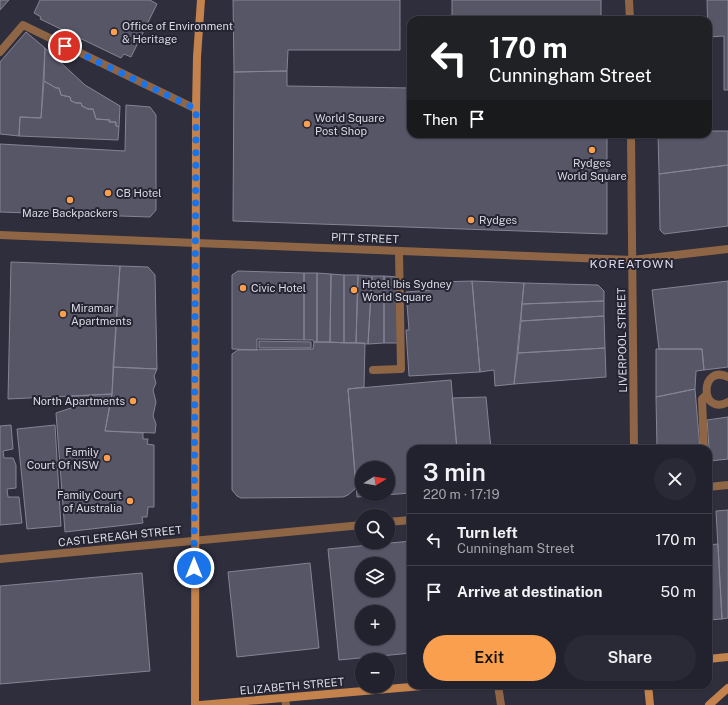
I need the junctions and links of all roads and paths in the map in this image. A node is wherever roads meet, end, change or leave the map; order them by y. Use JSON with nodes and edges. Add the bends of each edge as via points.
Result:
{"nodes":[{"id":1,"x":202,"y":0,"type":"edge"},
{"id":2,"x":629,"y":0,"type":"edge"},
{"id":3,"x":630,"y":16,"type":"edge"},
{"id":4,"x":0,"y":52,"type":"edge"},
{"id":5,"x":196,"y":109,"type":"junction"},
{"id":6,"x":631,"y":138,"type":"edge"},
{"id":7,"x":0,"y":235,"type":"edge"},
{"id":8,"x":196,"y":243,"type":"junction"},
{"id":9,"x":728,"y":248,"type":"edge"},
{"id":10,"x":399,"y":251,"type":"junction"},
{"id":11,"x":632,"y":260,"type":"junction"},
{"id":12,"x":373,"y":370,"type":"dead end"},
{"id":13,"x":728,"y":378,"type":"edge"},
{"id":14,"x":706,"y":395,"type":"junction"},
{"id":15,"x":728,"y":402,"type":"edge"},
{"id":16,"x":634,"y":445,"type":"edge"},
{"id":17,"x":704,"y":445,"type":"edge"},
{"id":18,"x":728,"y":485,"type":"edge"},
{"id":19,"x":712,"y":487,"type":"edge"},
{"id":20,"x":407,"y":520,"type":"edge"},
{"id":21,"x":395,"y":521,"type":"edge"},
{"id":22,"x":355,"y":526,"type":"edge"},
{"id":23,"x":194,"y":540,"type":"junction"},
{"id":24,"x":0,"y":559,"type":"edge"},
{"id":25,"x":728,"y":657,"type":"edge"},
{"id":26,"x":712,"y":659,"type":"edge"},
{"id":27,"x":407,"y":688,"type":"edge"},
{"id":28,"x":728,"y":688,"type":"edge"},
{"id":29,"x":499,"y":689,"type":"edge"},
{"id":30,"x":648,"y":689,"type":"edge"},
{"id":31,"x":286,"y":701,"type":"edge"},
{"id":32,"x":195,"y":705,"type":"edge"},
{"id":33,"x":200,"y":705,"type":"edge"},
{"id":34,"x":501,"y":705,"type":"edge"},
{"id":35,"x":650,"y":705,"type":"edge"},
{"id":36,"x":709,"y":705,"type":"edge"}],
"edges":[{"from":1,"to":5,"type":"main road"},
{"from":2,"to":3,"type":"street"},
{"from":4,"to":5,"type":"street","via":[[23,25]]},
{"from":5,"to":8,"type":"main road"},
{"from":6,"to":11,"type":"street","name":"LIVERPOOL STREET"},
{"from":7,"to":8,"type":"street","name":"PITT STREET"},
{"from":8,"to":10,"type":"street","name":"PITT STREET"},
{"from":8,"to":23,"type":"main road"},
{"from":9,"to":11,"type":"street","name":"PITT STREET"},
{"from":10,"to":11,"type":"street","name":"PITT STREET"},
{"from":10,"to":12,"type":"street","via":[[401,369]]},
{"from":11,"to":16,"type":"street","name":"LIVERPOOL STREET"},
{"from":13,"to":14,"type":"street","via":[[721,375],[712,378],[706,385]]},
{"from":14,"to":15,"type":"street","via":[[717,404]]},
{"from":14,"to":17,"type":"street","via":[[702,399]]},
{"from":18,"to":19,"type":"street"},
{"from":20,"to":21,"type":"street"},
{"from":22,"to":23,"type":"street","name":"CASTLEREAGH STREET"},
{"from":23,"to":24,"type":"street","name":"CASTLEREAGH STREET"},
{"from":23,"to":32,"type":"main road"},
{"from":25,"to":26,"type":"main road"},
{"from":27,"to":31,"type":"main road","name":"ELIZABETH STREET"},
{"from":28,"to":36,"type":"main road"},
{"from":29,"to":34,"type":"street"},
{"from":30,"to":35,"type":"main road"},
{"from":31,"to":33,"type":"main road","name":"ELIZABETH STREET"}]}
